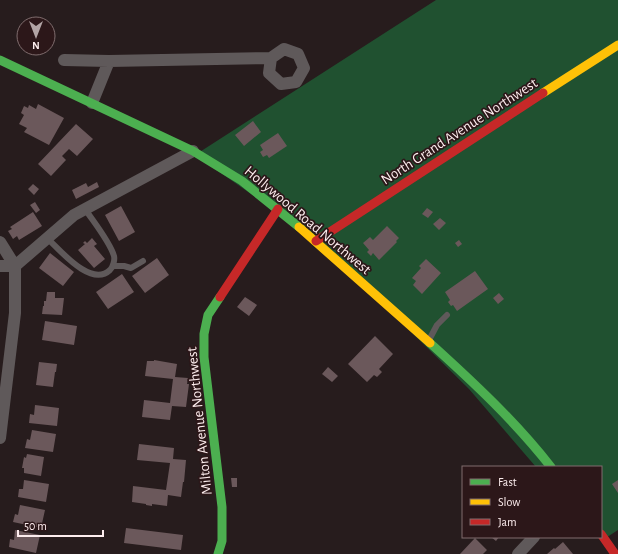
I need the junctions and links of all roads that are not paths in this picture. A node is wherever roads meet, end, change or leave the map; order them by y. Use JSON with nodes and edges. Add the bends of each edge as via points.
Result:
{"nodes":[{"id":1,"x":618,"y":45,"type":"edge"},
{"id":2,"x":271,"y":58,"type":"dead end"},
{"id":3,"x":0,"y":60,"type":"edge"},
{"id":4,"x":64,"y":60,"type":"dead end"},
{"id":5,"x":109,"y":61,"type":"junction"},
{"id":6,"x":92,"y":103,"type":"junction"},
{"id":7,"x":193,"y":151,"type":"junction"},
{"id":8,"x":85,"y":209,"type":"junction"},
{"id":9,"x":278,"y":209,"type":"junction"},
{"id":10,"x":47,"y":238,"type":"junction"},
{"id":11,"x":316,"y":241,"type":"junction"},
{"id":12,"x":0,"y":242,"type":"edge"},
{"id":13,"x":143,"y":261,"type":"dead end"},
{"id":14,"x":0,"y":266,"type":"edge"},
{"id":15,"x":15,"y":266,"type":"junction"},
{"id":16,"x":113,"y":266,"type":"junction"},
{"id":17,"x":447,"y":315,"type":"dead end"},
{"id":18,"x":428,"y":342,"type":"junction"},
{"id":19,"x":0,"y":438,"type":"edge"},
{"id":20,"x":550,"y":466,"type":"edge"},
{"id":21,"x":602,"y":535,"type":"edge"},
{"id":22,"x":533,"y":538,"type":"edge"},
{"id":23,"x":218,"y":554,"type":"edge"},
{"id":24,"x":518,"y":554,"type":"edge"},
{"id":25,"x":615,"y":554,"type":"edge"}],
"edges":[{"from":1,"to":11,"type":"street","name":"North Grand Avenue Northwest"},
{"from":2,"to":5,"type":"street"},
{"from":3,"to":6,"type":"street","name":"Hollywood Road Northwest"},
{"from":4,"to":5,"type":"street"},
{"from":5,"to":6,"type":"street"},
{"from":6,"to":7,"type":"street","name":"Hollywood Road Northwest"},
{"from":7,"to":8,"type":"street"},
{"from":7,"to":9,"type":"street","name":"Hollywood Road Northwest","via":[[242,181]]},
{"from":8,"to":10,"type":"street"},
{"from":8,"to":16,"type":"lane","via":[[112,250]]},
{"from":9,"to":11,"type":"street","name":"Hollywood Road Northwest"},
{"from":9,"to":23,"type":"street","name":"Milton Avenue Northwest","via":[[208,315],[204,334],[204,357],[222,507],[222,541]]},
{"from":10,"to":15,"type":"street"},
{"from":10,"to":16,"type":"lane","via":[[87,273],[103,274],[110,271]]},
{"from":11,"to":18,"type":"street","name":"Hollywood Road Northwest"},
{"from":12,"to":15,"type":"street"},
{"from":13,"to":16,"type":"lane","via":[[131,268]]},
{"from":14,"to":15,"type":"street"},
{"from":15,"to":19,"type":"street","via":[[15,313]]},
{"from":17,"to":18,"type":"lane","via":[[437,325]]},
{"from":18,"to":20,"type":"street","name":"Hollywood Road Northwest","via":[[524,434]]},
{"from":21,"to":25,"type":"street"},
{"from":22,"to":24,"type":"street"}]}
